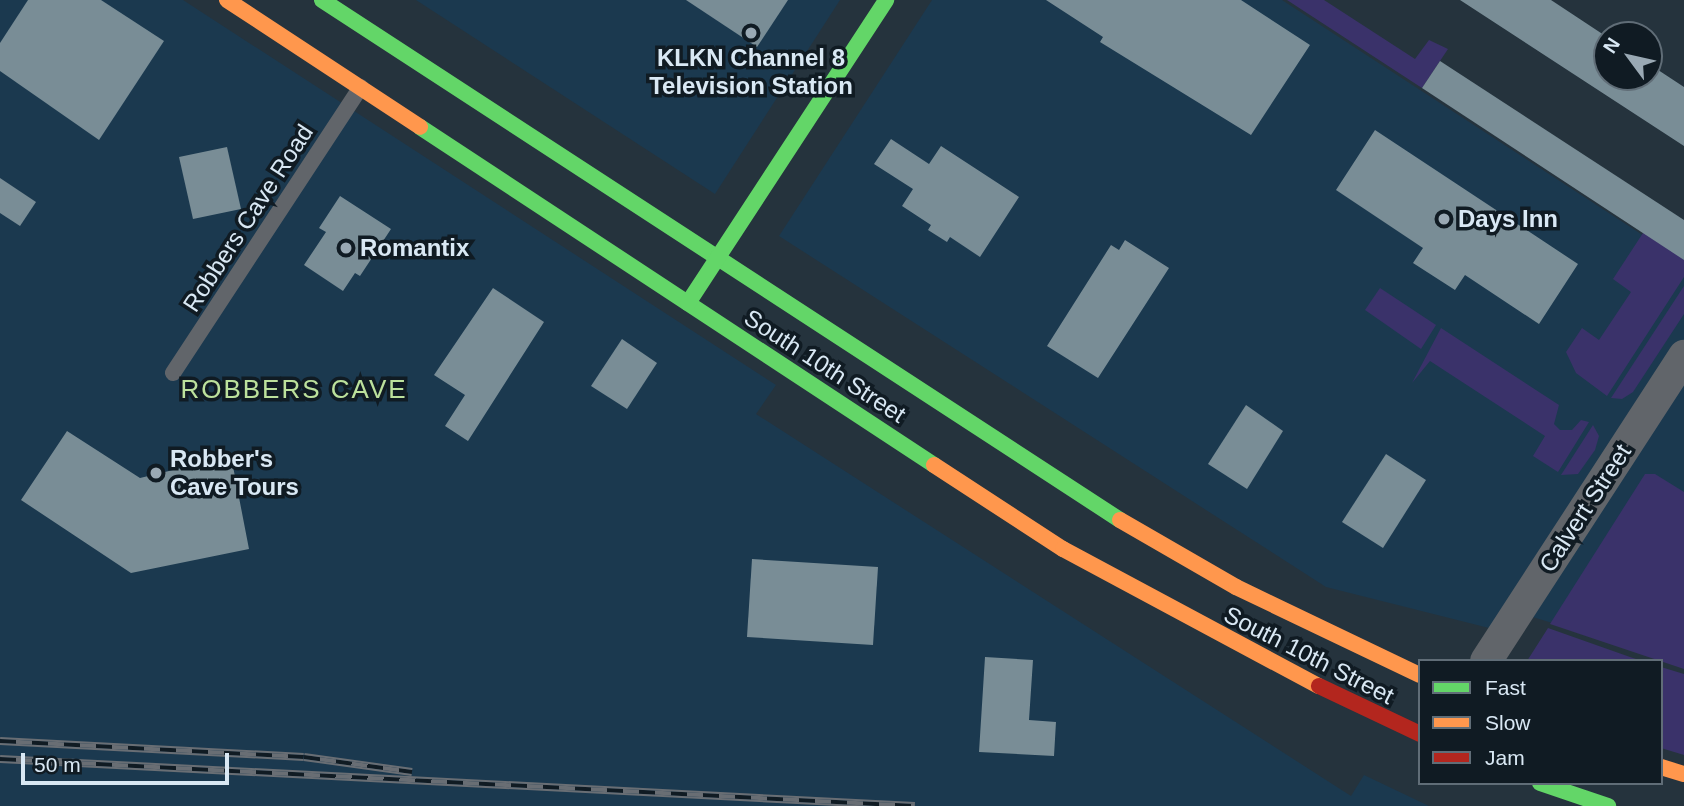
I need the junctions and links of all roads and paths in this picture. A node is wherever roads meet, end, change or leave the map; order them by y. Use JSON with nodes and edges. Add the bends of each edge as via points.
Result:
{"nodes":[{"id":1,"x":227,"y":0,"type":"edge"},
{"id":2,"x":322,"y":0,"type":"edge"},
{"id":3,"x":886,"y":0,"type":"edge"},
{"id":4,"x":361,"y":88,"type":"junction"},
{"id":5,"x":717,"y":259,"type":"junction"},
{"id":6,"x":688,"y":303,"type":"junction"},
{"id":7,"x":1684,"y":356,"type":"edge"},
{"id":8,"x":173,"y":373,"type":"dead end"},
{"id":9,"x":1487,"y":659,"type":"edge"},
{"id":10,"x":1418,"y":674,"type":"edge"},
{"id":11,"x":1418,"y":733,"type":"edge"},
{"id":12,"x":1663,"y":768,"type":"edge"},
{"id":13,"x":1684,"y":774,"type":"edge"},
{"id":14,"x":1546,"y":785,"type":"edge"},
{"id":15,"x":1608,"y":806,"type":"edge"}],
"edges":[{"from":1,"to":4,"type":"main road","name":"South 10th Street"},
{"from":2,"to":5,"type":"main road","name":"South 10th Street"},
{"from":3,"to":5,"type":"main road"},
{"from":4,"to":6,"type":"main road","name":"South 10th Street"},
{"from":4,"to":8,"type":"lane","name":"Robbers Cave Road"},
{"from":5,"to":6,"type":"main road"},
{"from":5,"to":10,"type":"main road","name":"South 10th Street","via":[[1166,548],[1236,587]]},
{"from":6,"to":11,"type":"main road","name":"South 10th Street","via":[[1063,549],[1280,667]]},
{"from":7,"to":9,"type":"street","name":"Calvert Street"},
{"from":12,"to":13,"type":"main road"},
{"from":14,"to":15,"type":"main road"}]}
